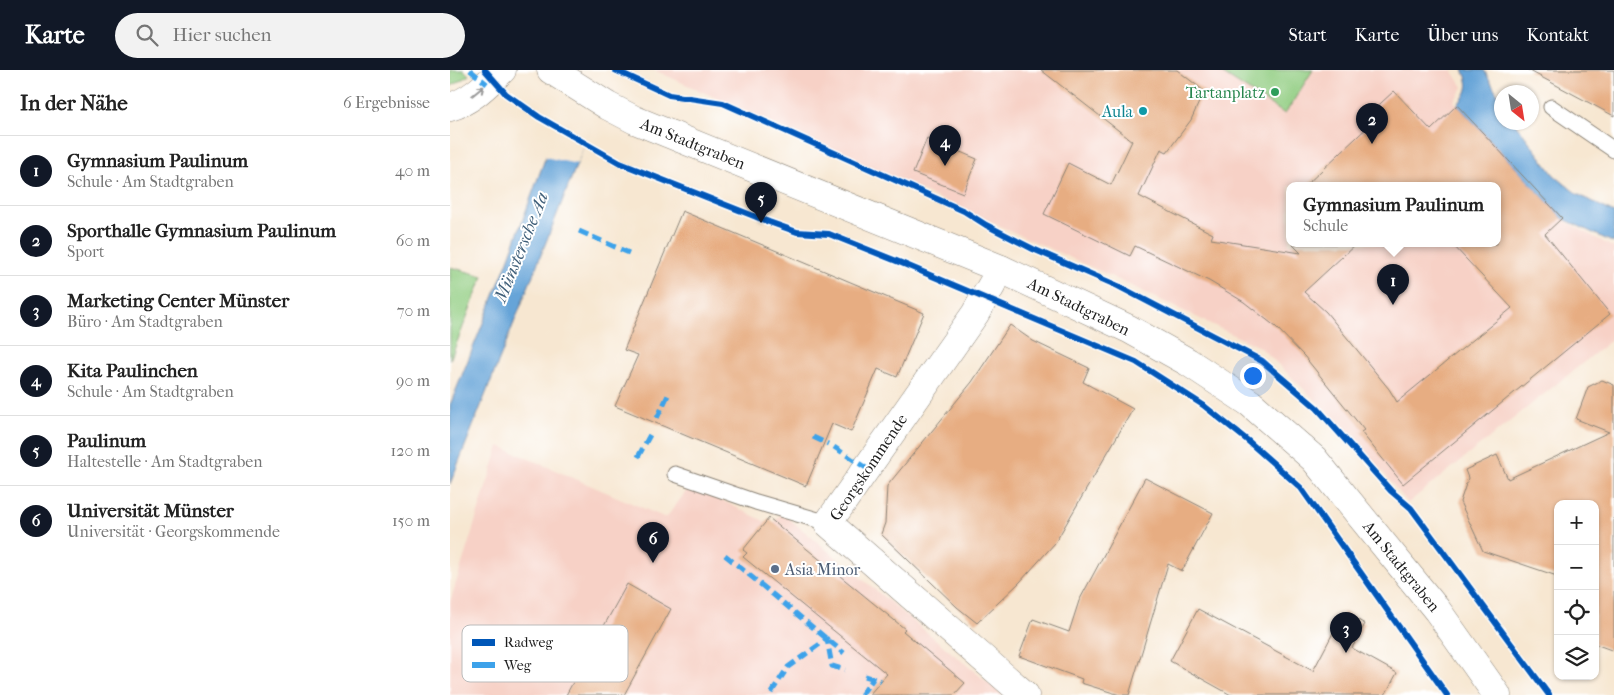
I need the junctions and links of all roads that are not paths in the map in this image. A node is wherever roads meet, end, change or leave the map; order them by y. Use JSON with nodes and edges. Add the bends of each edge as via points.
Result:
{"nodes":[{"id":1,"x":502,"y":70,"type":"edge"},
{"id":2,"x":557,"y":74,"type":"edge"},
{"id":3,"x":450,"y":107,"type":"edge"},
{"id":4,"x":1551,"y":107,"type":"dead end"},
{"id":5,"x":1614,"y":150,"type":"edge"},
{"id":6,"x":1001,"y":269,"type":"junction"},
{"id":7,"x":675,"y":474,"type":"dead end"},
{"id":8,"x":828,"y":523,"type":"junction"},
{"id":9,"x":1025,"y":695,"type":"edge"},
{"id":10,"x":1497,"y":695,"type":"edge"}],
"edges":[{"from":3,"to":1,"type":"main road","one_way":true,"via":[[473,96]]},
{"from":2,"to":6,"type":"main road","name":"Am Stadtgraben","via":[[608,106],[654,127]]},
{"from":4,"to":5,"type":"lane"},
{"from":6,"to":8,"type":"main road","name":"Georgskommende","via":[[975,314]]},
{"from":6,"to":10,"type":"main road","name":"Am Stadtgraben","via":[[1129,329],[1188,362],[1250,403],[1314,459],[1437,610]]},
{"from":7,"to":8,"type":"lane"},
{"from":8,"to":9,"type":"main road","name":"Georgskommende"}]}
